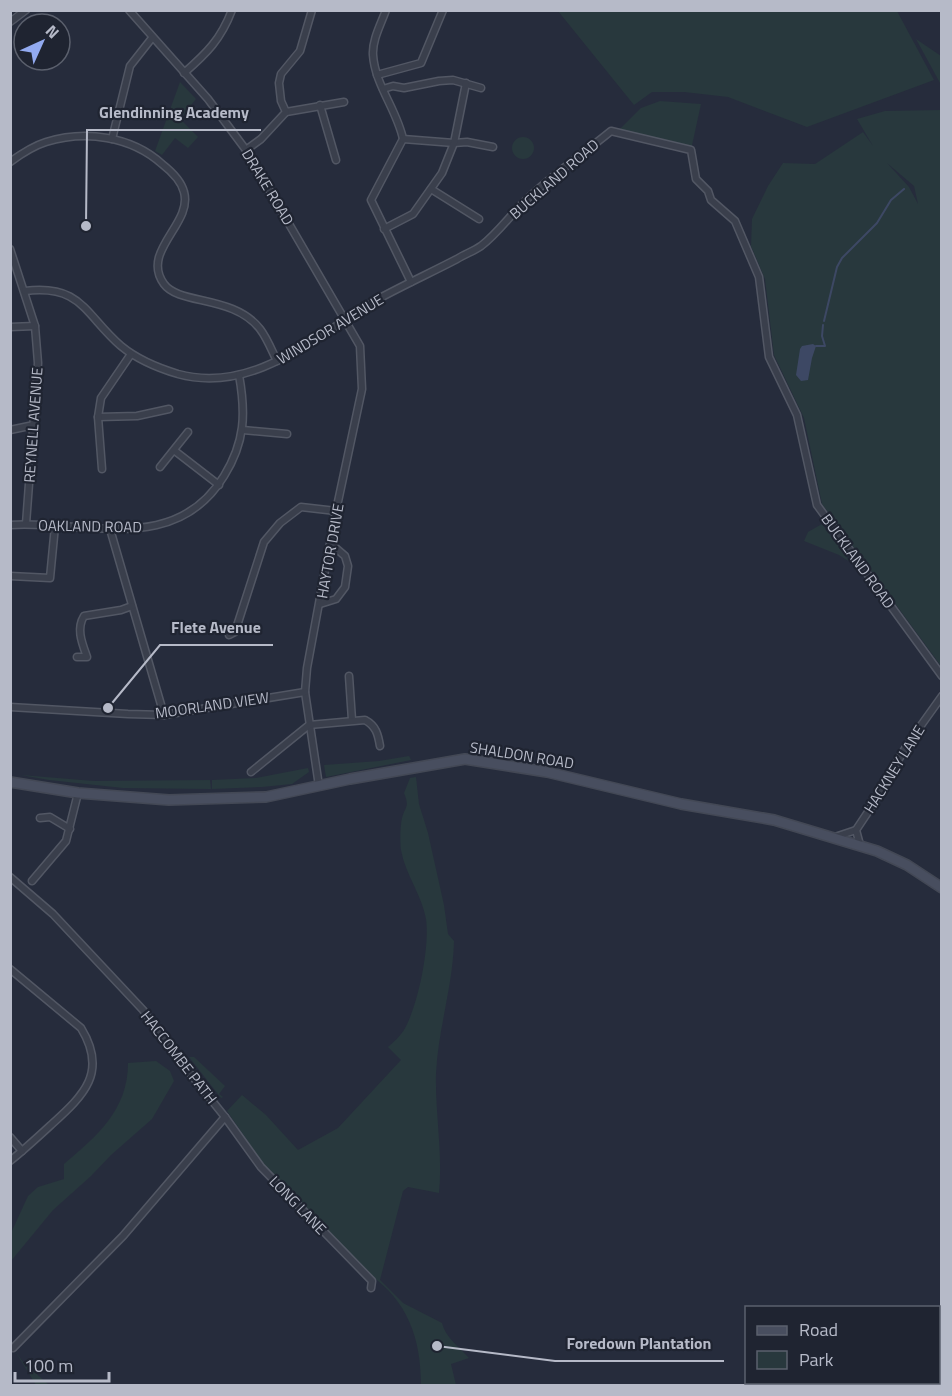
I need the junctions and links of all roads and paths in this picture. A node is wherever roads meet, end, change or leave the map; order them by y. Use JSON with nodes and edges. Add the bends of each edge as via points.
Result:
{"nodes":[{"id":1,"x":26,"y":10,"type":"edge"},
{"id":2,"x":129,"y":10,"type":"edge"},
{"id":3,"x":312,"y":10,"type":"edge"},
{"id":4,"x":386,"y":10,"type":"edge"},
{"id":5,"x":442,"y":10,"type":"edge"},
{"id":6,"x":231,"y":11,"type":"edge"},
{"id":7,"x":10,"y":22,"type":"edge"},
{"id":8,"x":152,"y":38,"type":"junction"},
{"id":9,"x":184,"y":73,"type":"junction"},
{"id":10,"x":377,"y":75,"type":"junction"},
{"id":11,"x":466,"y":83,"type":"junction"},
{"id":12,"x":481,"y":88,"type":"dead end"},
{"id":13,"x":383,"y":89,"type":"junction"},
{"id":14,"x":344,"y":102,"type":"dead end"},
{"id":15,"x":320,"y":105,"type":"junction"},
{"id":16,"x":286,"y":112,"type":"junction"},
{"id":17,"x":112,"y":139,"type":"junction"},
{"id":18,"x":403,"y":139,"type":"junction"},
{"id":19,"x":454,"y":143,"type":"junction"},
{"id":20,"x":493,"y":147,"type":"dead end"},
{"id":21,"x":246,"y":150,"type":"junction"},
{"id":22,"x":336,"y":160,"type":"dead end"},
{"id":23,"x":10,"y":162,"type":"edge"},
{"id":24,"x":431,"y":189,"type":"junction"},
{"id":25,"x":479,"y":219,"type":"dead end"},
{"id":26,"x":384,"y":230,"type":"junction"},
{"id":27,"x":10,"y":249,"type":"edge"},
{"id":28,"x":411,"y":282,"type":"junction"},
{"id":29,"x":25,"y":291,"type":"junction"},
{"id":30,"x":346,"y":320,"type":"junction"},
{"id":31,"x":35,"y":326,"type":"junction"},
{"id":32,"x":10,"y":327,"type":"edge"},
{"id":33,"x":132,"y":354,"type":"junction"},
{"id":34,"x":277,"y":361,"type":"junction"},
{"id":35,"x":239,"y":375,"type":"junction"},
{"id":36,"x":169,"y":409,"type":"dead end"},
{"id":37,"x":98,"y":417,"type":"junction"},
{"id":38,"x":34,"y":425,"type":"junction"},
{"id":39,"x":10,"y":430,"type":"edge"},
{"id":40,"x":243,"y":430,"type":"junction"},
{"id":41,"x":188,"y":432,"type":"dead end"},
{"id":42,"x":287,"y":434,"type":"dead end"},
{"id":43,"x":175,"y":451,"type":"junction"},
{"id":44,"x":160,"y":467,"type":"dead end"},
{"id":45,"x":102,"y":469,"type":"dead end"},
{"id":46,"x":219,"y":485,"type":"junction"},
{"id":47,"x":336,"y":511,"type":"junction"},
{"id":48,"x":26,"y":524,"type":"junction"},
{"id":49,"x":10,"y":525,"type":"edge"},
{"id":50,"x":55,"y":526,"type":"junction"},
{"id":51,"x":110,"y":529,"type":"junction"},
{"id":52,"x":332,"y":544,"type":"junction"},
{"id":53,"x":10,"y":576,"type":"edge"},
{"id":54,"x":320,"y":604,"type":"junction"},
{"id":55,"x":132,"y":606,"type":"junction"},
{"id":56,"x":229,"y":634,"type":"dead end"},
{"id":57,"x":77,"y":657,"type":"dead end"},
{"id":58,"x":349,"y":676,"type":"dead end"},
{"id":59,"x":942,"y":676,"type":"edge"},
{"id":60,"x":305,"y":692,"type":"junction"},
{"id":61,"x":942,"y":696,"type":"edge"},
{"id":62,"x":10,"y":707,"type":"edge"},
{"id":63,"x":164,"y":715,"type":"junction"},
{"id":64,"x":352,"y":720,"type":"junction"},
{"id":65,"x":309,"y":725,"type":"junction"},
{"id":66,"x":380,"y":746,"type":"dead end"},
{"id":67,"x":251,"y":772,"type":"dead end"},
{"id":68,"x":10,"y":782,"type":"edge"},
{"id":69,"x":319,"y":786,"type":"junction"},
{"id":70,"x":78,"y":793,"type":"junction"},
{"id":71,"x":40,"y":818,"type":"dead end"},
{"id":72,"x":70,"y":829,"type":"junction"},
{"id":73,"x":856,"y":830,"type":"junction"},
{"id":74,"x":835,"y":837,"type":"junction"},
{"id":75,"x":860,"y":845,"type":"junction"},
{"id":76,"x":10,"y":878,"type":"edge"},
{"id":77,"x":32,"y":881,"type":"dead end"},
{"id":78,"x":942,"y":888,"type":"edge"},
{"id":79,"x":10,"y":969,"type":"edge"},
{"id":80,"x":225,"y":1117,"type":"junction"},
{"id":81,"x":10,"y":1137,"type":"edge"},
{"id":82,"x":22,"y":1151,"type":"junction"},
{"id":83,"x":10,"y":1161,"type":"edge"},
{"id":84,"x":370,"y":1288,"type":"dead end"},
{"id":85,"x":13,"y":1348,"type":"dead end"}],
"edges":[{"from":1,"to":7,"type":"street"},
{"from":2,"to":8,"type":"street","name":"DRAKE ROAD"},
{"from":3,"to":16,"type":"street","via":[[300,51],[281,74],[281,101]]},
{"from":4,"to":10,"type":"street","via":[[373,54]]},
{"from":5,"to":10,"type":"street","via":[[421,63]]},
{"from":6,"to":9,"type":"street","via":[[214,46]]},
{"from":8,"to":9,"type":"street","name":"DRAKE ROAD"},
{"from":8,"to":17,"type":"street","via":[[130,66]]},
{"from":9,"to":21,"type":"street","name":"DRAKE ROAD"},
{"from":10,"to":13,"type":"street"},
{"from":11,"to":12,"type":"street"},
{"from":11,"to":13,"type":"street","via":[[439,81]]},
{"from":11,"to":19,"type":"street"},
{"from":13,"to":18,"type":"street"},
{"from":14,"to":15,"type":"street"},
{"from":15,"to":16,"type":"street"},
{"from":15,"to":22,"type":"street"},
{"from":16,"to":21,"type":"street"},
{"from":17,"to":23,"type":"street","via":[[92,135],[46,142]]},
{"from":17,"to":34,"type":"street","via":[[158,160],[178,179],[185,193],[183,212],[159,254],[158,270],[163,283],[173,293],[237,310],[260,329]]},
{"from":18,"to":19,"type":"street"},
{"from":18,"to":26,"type":"street","via":[[371,200]]},
{"from":19,"to":20,"type":"street"},
{"from":19,"to":24,"type":"street"},
{"from":21,"to":30,"type":"street","name":"DRAKE ROAD"},
{"from":24,"to":25,"type":"street"},
{"from":24,"to":26,"type":"street","via":[[413,214]]},
{"from":26,"to":28,"type":"street"},
{"from":27,"to":29,"type":"street","name":"REYNELL AVENUE"},
{"from":28,"to":30,"type":"street","name":"WINDSOR AVENUE"},
{"from":28,"to":59,"type":"street","name":"BUCKLAND ROAD","via":[[481,246],[527,199],[610,131],[691,150],[696,179],[711,200],[735,221],[759,277],[769,357],[797,415],[817,505]]},
{"from":29,"to":31,"type":"street","name":"REYNELL AVENUE"},
{"from":29,"to":33,"type":"street","name":"WINDSOR AVENUE","via":[[45,289],[69,295]]},
{"from":30,"to":34,"type":"street","name":"WINDSOR AVENUE"},
{"from":30,"to":47,"type":"street","name":"HAYTOR DRIVE","via":[[360,346],[362,389]]},
{"from":31,"to":32,"type":"street"},
{"from":31,"to":38,"type":"street","name":"REYNELL AVENUE","via":[[38,363]]},
{"from":33,"to":35,"type":"street","name":"WINDSOR AVENUE","via":[[152,365],[205,379]]},
{"from":33,"to":37,"type":"street","via":[[101,398]]},
{"from":34,"to":35,"type":"street","name":"WINDSOR AVENUE"},
{"from":35,"to":40,"type":"street","name":"OAKLAND ROAD","via":[[244,402]]},
{"from":36,"to":37,"type":"street","via":[[137,416]]},
{"from":37,"to":45,"type":"street"},
{"from":38,"to":39,"type":"street"},
{"from":38,"to":48,"type":"street","name":"REYNELL AVENUE"},
{"from":40,"to":42,"type":"street"},
{"from":40,"to":46,"type":"street","name":"OAKLAND ROAD","via":[[233,463]]},
{"from":41,"to":43,"type":"street"},
{"from":43,"to":44,"type":"street"},
{"from":43,"to":46,"type":"street"},
{"from":46,"to":51,"type":"street","name":"OAKLAND ROAD","via":[[202,504],[169,523]]},
{"from":47,"to":52,"type":"street","name":"HAYTOR DRIVE"},
{"from":47,"to":56,"type":"street","via":[[301,507],[280,523],[264,542],[236,632]]},
{"from":48,"to":49,"type":"street","name":"OAKLAND ROAD"},
{"from":48,"to":50,"type":"street","name":"OAKLAND ROAD"},
{"from":50,"to":51,"type":"street","name":"OAKLAND ROAD"},
{"from":50,"to":53,"type":"street","via":[[50,578]]},
{"from":51,"to":55,"type":"street"},
{"from":52,"to":54,"type":"street","name":"HAYTOR DRIVE"},
{"from":52,"to":54,"type":"street","via":[[345,556],[345,587],[336,599]]},
{"from":54,"to":60,"type":"street","name":"HAYTOR DRIVE"},
{"from":55,"to":57,"type":"street","via":[[84,616],[80,637],[87,657]]},
{"from":55,"to":63,"type":"street"},
{"from":58,"to":64,"type":"street"},
{"from":60,"to":63,"type":"street","name":"MOORLAND VIEW"},
{"from":60,"to":65,"type":"street","name":"HAYTOR DRIVE"},
{"from":61,"to":73,"type":"street","name":"HACKNEY LANE"},
{"from":62,"to":63,"type":"street","name":"MOORLAND VIEW"},
{"from":64,"to":65,"type":"street"},
{"from":64,"to":66,"type":"street","via":[[372,723]]},
{"from":65,"to":67,"type":"street"},
{"from":65,"to":69,"type":"street","name":"HAYTOR DRIVE"},
{"from":68,"to":70,"type":"street","name":"SHALDON ROAD"},
{"from":69,"to":70,"type":"street","name":"SHALDON ROAD","via":[[255,798],[169,800]]},
{"from":69,"to":74,"type":"street","name":"SHALDON ROAD","via":[[465,759],[547,772],[687,805],[774,820]]},
{"from":70,"to":72,"type":"street"},
{"from":71,"to":72,"type":"street","via":[[50,817]]},
{"from":72,"to":77,"type":"street","via":[[66,841]]},
{"from":73,"to":74,"type":"street"},
{"from":73,"to":75,"type":"street","name":"HACKNEY LANE"},
{"from":74,"to":75,"type":"street","name":"SHALDON ROAD"},
{"from":75,"to":78,"type":"street","name":"SHALDON ROAD","via":[[907,865]]},
{"from":76,"to":80,"type":"street","name":"HACCOMBE PATH","via":[[53,914],[143,1010]]},
{"from":79,"to":82,"type":"street","via":[[81,1028],[92,1054],[92,1076],[78,1101]]},
{"from":80,"to":84,"type":"street","name":"LONG LANE","via":[[261,1167],[372,1281]]},
{"from":80,"to":85,"type":"street","name":"HACCOMBE PATH","via":[[123,1236]]},
{"from":81,"to":82,"type":"street"},
{"from":82,"to":83,"type":"street"}]}
